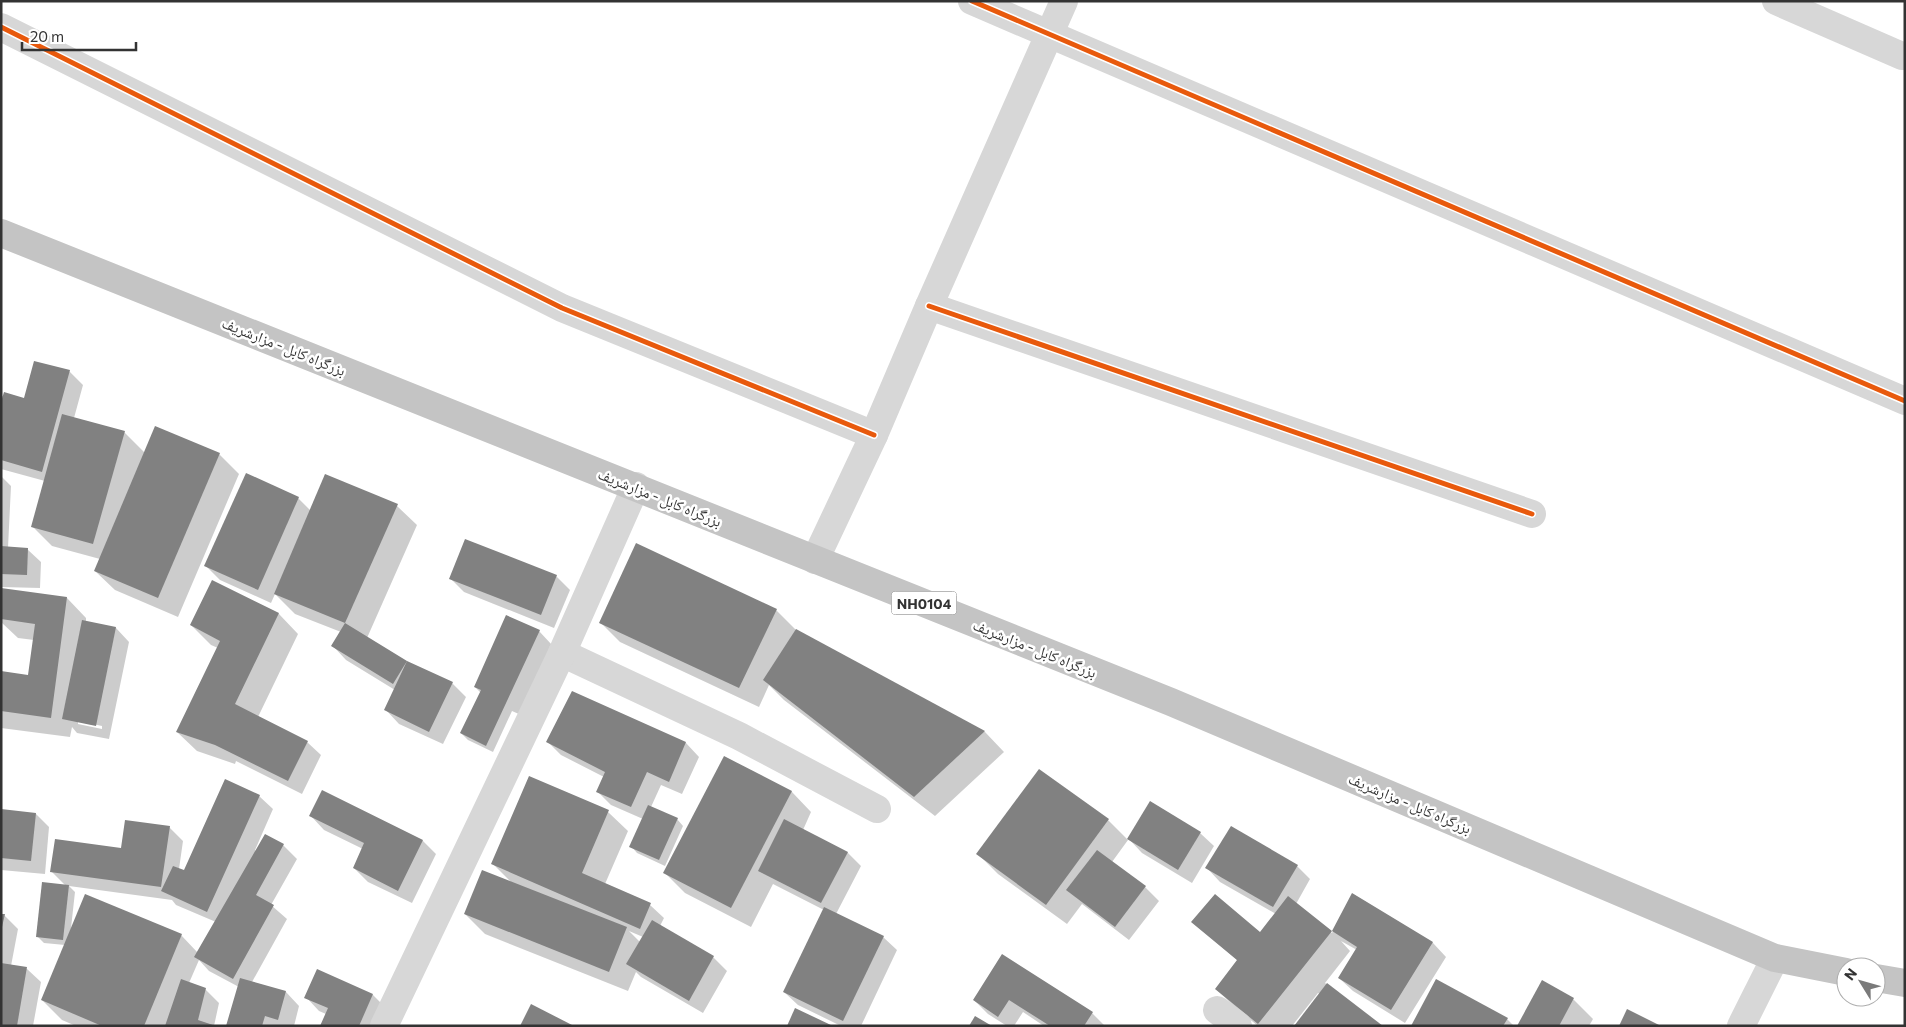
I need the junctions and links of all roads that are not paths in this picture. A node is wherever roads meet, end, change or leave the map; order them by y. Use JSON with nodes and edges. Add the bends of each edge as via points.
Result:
{"nodes":[{"id":1,"x":972,"y":1,"type":"edge"},
{"id":2,"x":1064,"y":1,"type":"edge"},
{"id":3,"x":1776,"y":1,"type":"edge"},
{"id":4,"x":1,"y":28,"type":"edge"},
{"id":5,"x":1049,"y":35,"type":"junction"},
{"id":6,"x":1902,"y":56,"type":"dead end"},
{"id":7,"x":1,"y":233,"type":"edge"},
{"id":8,"x":929,"y":306,"type":"junction"},
{"id":9,"x":1905,"y":401,"type":"edge"},
{"id":10,"x":874,"y":435,"type":"junction"},
{"id":11,"x":636,"y":486,"type":"junction"},
{"id":12,"x":1532,"y":514,"type":"dead end"},
{"id":13,"x":815,"y":560,"type":"junction"},
{"id":14,"x":562,"y":653,"type":"junction"},
{"id":15,"x":876,"y":809,"type":"dead end"},
{"id":16,"x":1775,"y":958,"type":"junction"},
{"id":17,"x":1836,"y":970,"type":"edge"},
{"id":18,"x":1886,"y":980,"type":"edge"},
{"id":19,"x":1905,"y":983,"type":"edge"},
{"id":20,"x":384,"y":1026,"type":"edge"},
{"id":21,"x":1741,"y":1026,"type":"edge"}],
"edges":[{"from":1,"to":5,"type":"street"},
{"from":2,"to":5,"type":"street"},
{"from":3,"to":6,"type":"street"},
{"from":4,"to":10,"type":"street","via":[[562,308]]},
{"from":5,"to":8,"type":"street"},
{"from":5,"to":9,"type":"street"},
{"from":7,"to":11,"type":"highway","name":"بزرگراه کابل - مزارشریف","number":"NH0104"},
{"from":8,"to":10,"type":"street"},
{"from":8,"to":12,"type":"street"},
{"from":10,"to":13,"type":"street"},
{"from":11,"to":13,"type":"highway","name":"بزرگراه کابل - مزارشریف","number":"NH0104"},
{"from":11,"to":14,"type":"street"},
{"from":13,"to":16,"type":"highway","name":"بزرگراه کابل - مزارشریف","number":"NH0104","via":[[1171,702]]},
{"from":14,"to":15,"type":"street","via":[[739,736]]},
{"from":14,"to":20,"type":"street"},
{"from":16,"to":17,"type":"highway","name":"بزرگراه کابل - مزارشریف","number":"NH0104"},
{"from":16,"to":21,"type":"street"},
{"from":18,"to":19,"type":"highway"}]}
